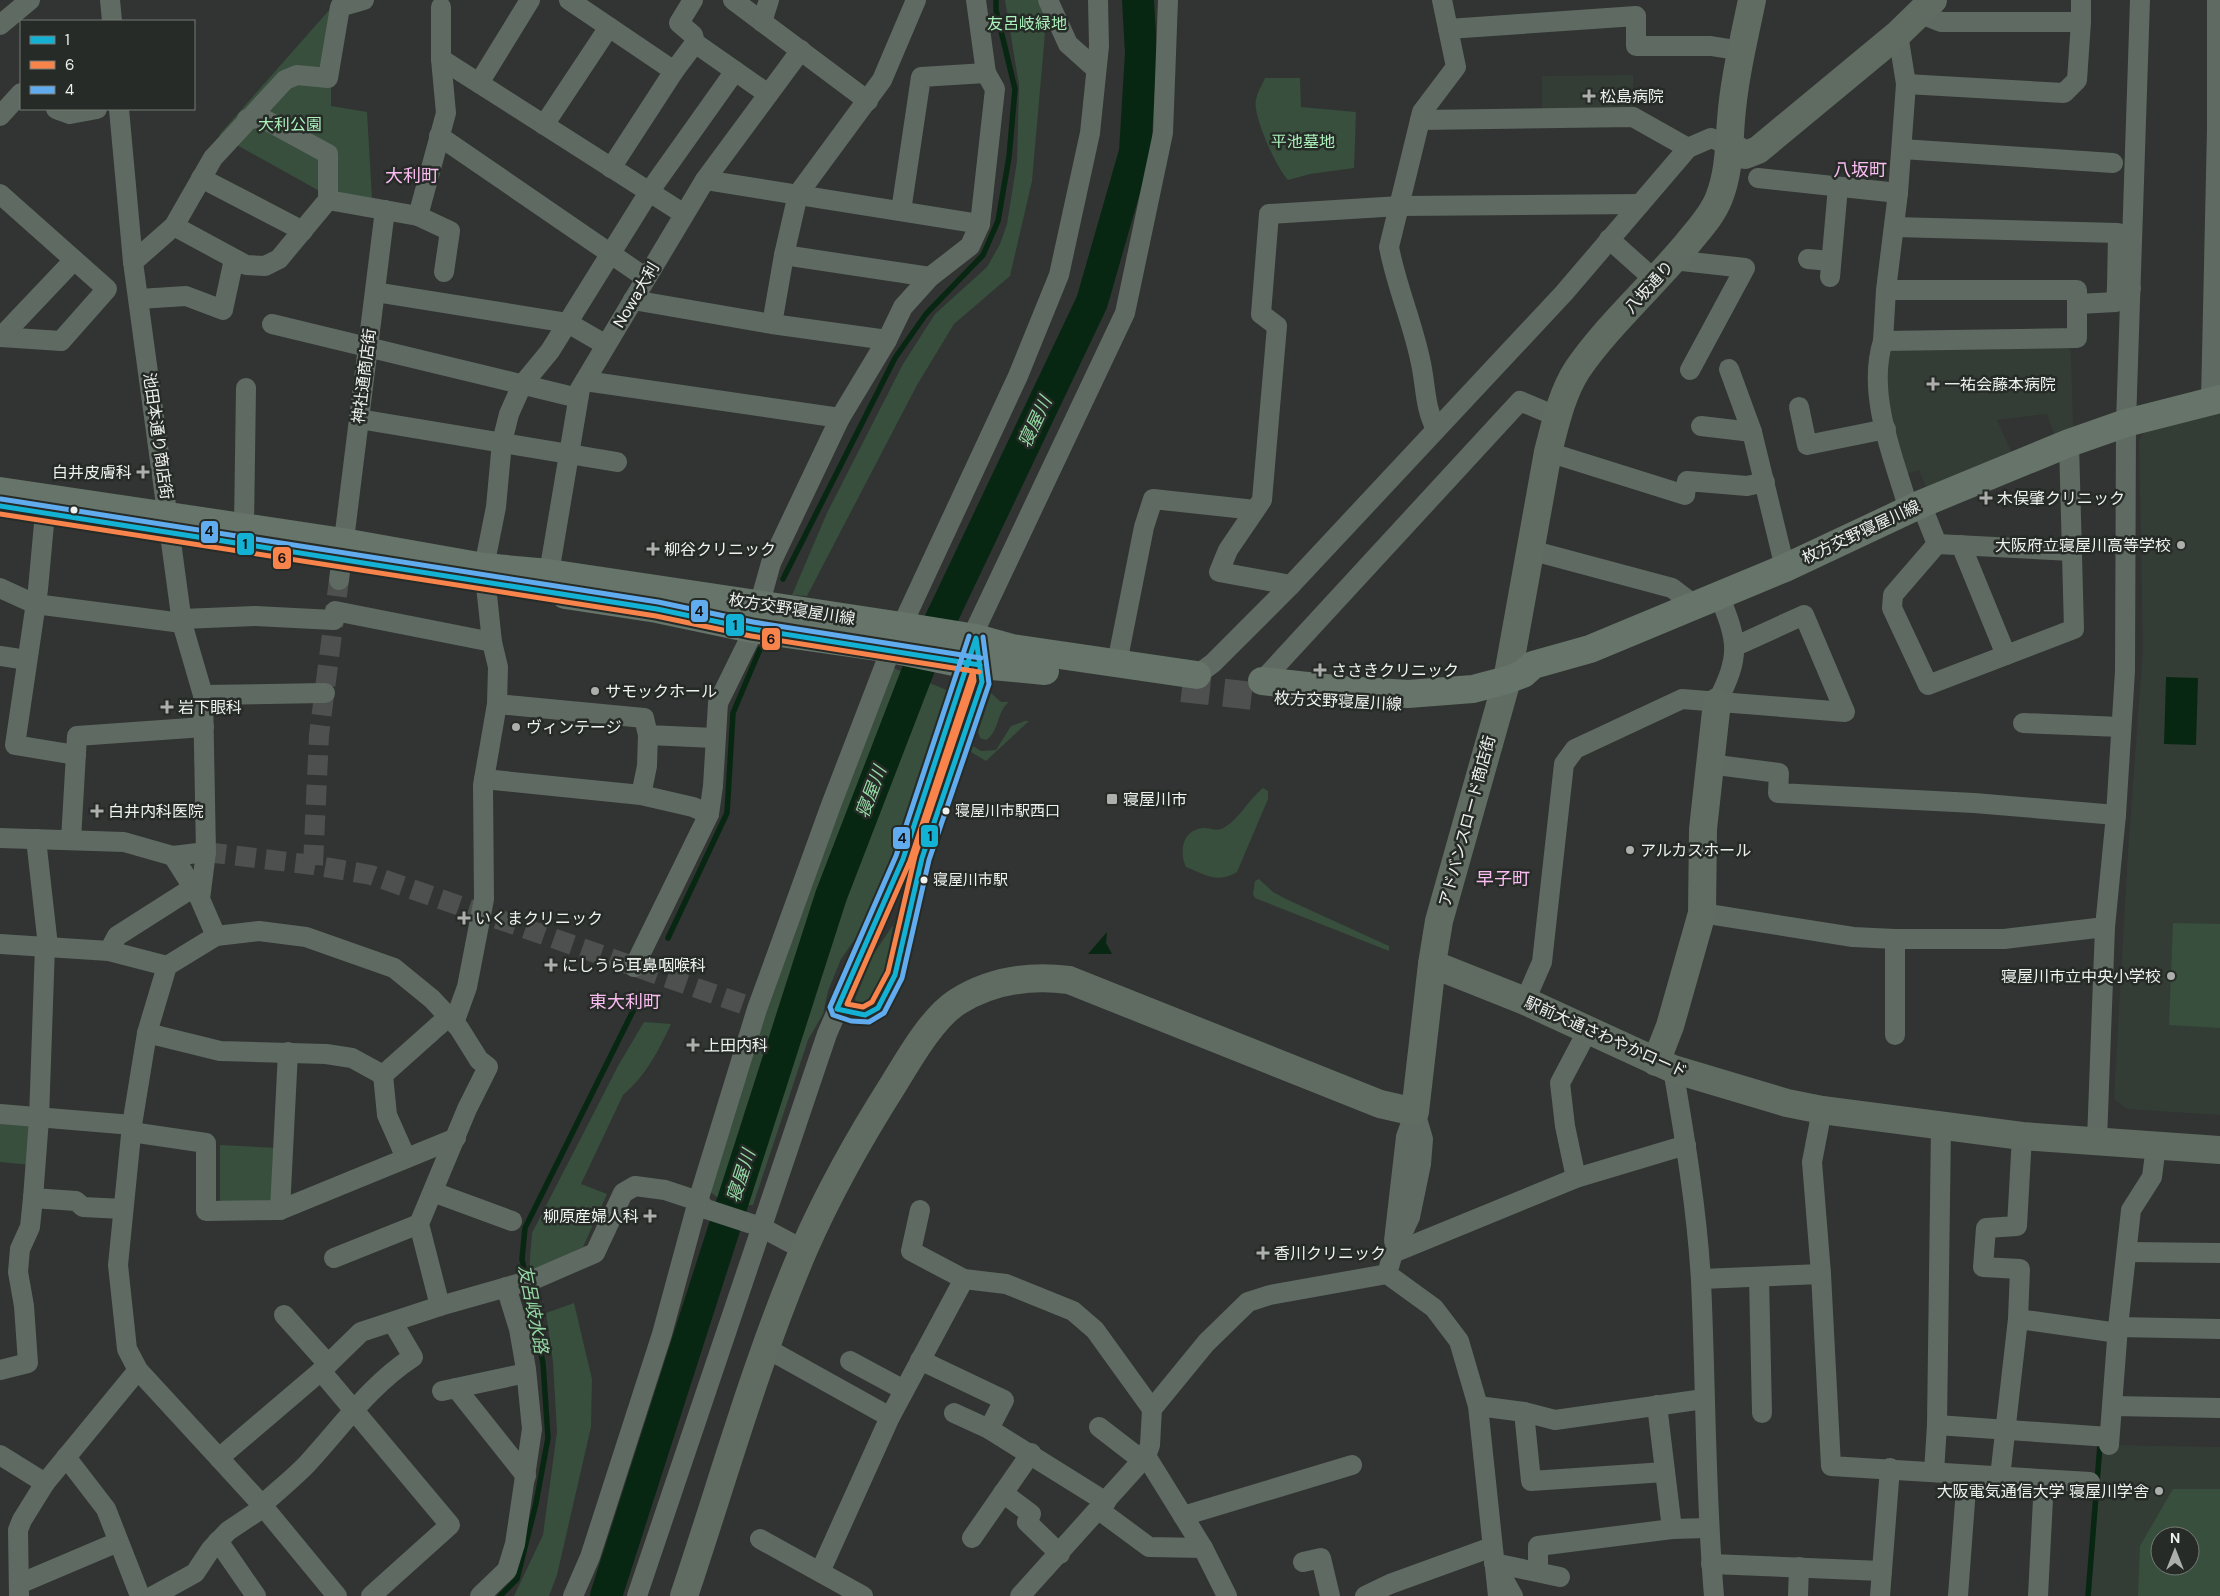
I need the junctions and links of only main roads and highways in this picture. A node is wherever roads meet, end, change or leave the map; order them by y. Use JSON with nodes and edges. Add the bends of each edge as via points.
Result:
{"nodes":[{"id":1,"x":2216,"y":400,"type":"edge"},
{"id":2,"x":0,"y":490,"type":"edge"},
{"id":3,"x":0,"y":506,"type":"edge"},
{"id":4,"x":170,"y":526,"type":"junction"},
{"id":5,"x":341,"y":561,"type":"junction"},
{"id":6,"x":485,"y":575,"type":"junction"},
{"id":7,"x":755,"y":616,"type":"junction"},
{"id":8,"x":902,"y":638,"type":"junction"},
{"id":9,"x":1257,"y":689,"type":"tunnel mouth"}],
"edges":[{"from":1,"to":9,"type":"main road","name":"枚方交野寝屋川線","via":[[2126,423],[2069,442],[1915,507],[1785,568],[1590,649],[1533,666],[1524,674],[1507,680],[1473,689],[1408,694]]},
{"from":2,"to":4,"type":"main road","name":"枚方交野寝屋川線"},
{"from":3,"to":4,"type":"main road","name":"枚方交野寝屋川線"},
{"from":4,"to":5,"type":"main road","name":"枚方交野寝屋川線"},
{"from":4,"to":5,"type":"main road","name":"枚方交野寝屋川線","via":[[244,526]]},
{"from":5,"to":6,"type":"main road","name":"枚方交野寝屋川線"},
{"from":6,"to":7,"type":"main road","name":"枚方交野寝屋川線","via":[[657,609]]},
{"from":6,"to":7,"type":"main road","name":"枚方交野寝屋川線","via":[[549,573]]},
{"from":7,"to":8,"type":"main road","name":"枚方交野寝屋川線"},
{"from":8,"to":8,"type":"main road","name":"枚方交野寝屋川線","via":[[970,637],[1012,648],[1117,663],[1189,682],[969,664]]}]}
